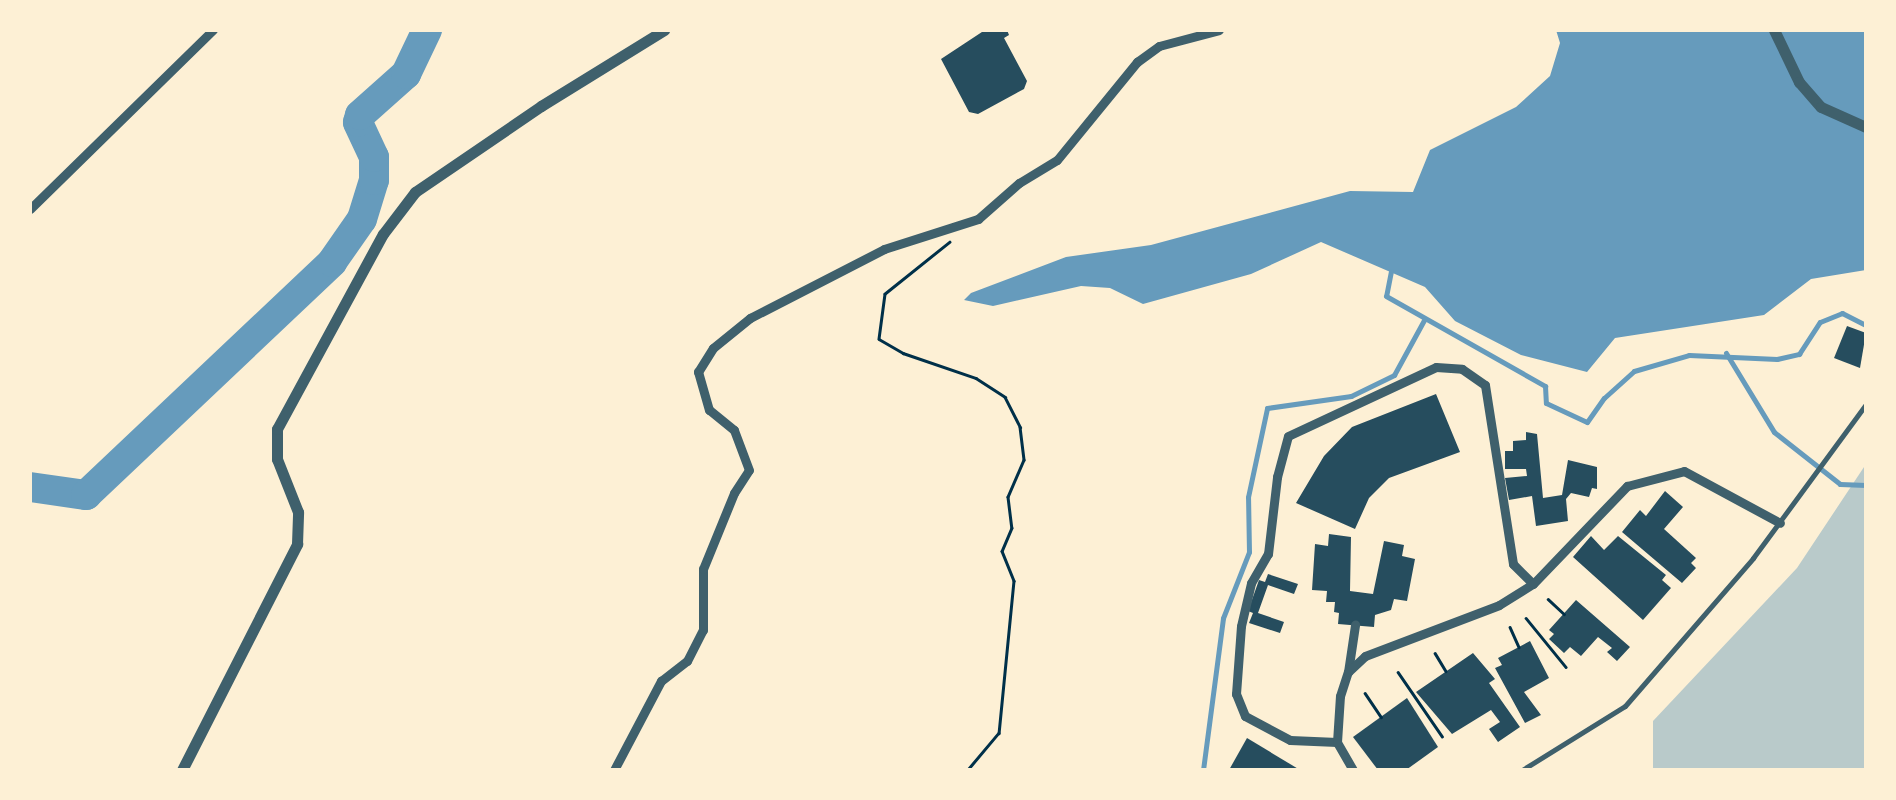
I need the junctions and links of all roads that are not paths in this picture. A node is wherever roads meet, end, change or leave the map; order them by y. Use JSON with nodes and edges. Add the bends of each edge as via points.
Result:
{"nodes":[{"id":1,"x":212,"y":30,"type":"edge"},
{"id":2,"x":664,"y":30,"type":"edge"},
{"id":3,"x":1219,"y":30,"type":"edge"},
{"id":4,"x":1774,"y":30,"type":"edge"},
{"id":5,"x":1866,"y":127,"type":"edge"},
{"id":6,"x":30,"y":209,"type":"edge"},
{"id":7,"x":1866,"y":404,"type":"edge"},
{"id":8,"x":1780,"y":523,"type":"junction"},
{"id":9,"x":1532,"y":584,"type":"junction"},
{"id":10,"x":1355,"y":626,"type":"dead end"},
{"id":11,"x":1348,"y":672,"type":"junction"},
{"id":12,"x":1336,"y":742,"type":"junction"},
{"id":13,"x":182,"y":770,"type":"edge"},
{"id":14,"x":614,"y":770,"type":"edge"},
{"id":15,"x":1353,"y":770,"type":"edge"},
{"id":16,"x":1522,"y":770,"type":"edge"}],
"edges":[{"from":1,"to":6,"type":"street"},
{"from":2,"to":13,"type":"street","via":[[415,192],[383,234],[277,429],[277,460],[298,512],[297,544]]},
{"from":3,"to":14,"type":"street","via":[[1159,46],[1137,62],[1057,160],[978,218],[884,249],[750,318],[713,348],[698,372],[709,410],[734,430],[749,470],[703,569],[703,630],[688,661],[661,681]]},
{"from":4,"to":5,"type":"street","via":[[1799,82],[1820,107]]},
{"from":7,"to":8,"type":"lane"},
{"from":8,"to":9,"type":"street","via":[[1684,471],[1649,478],[1616,496]]},
{"from":8,"to":16,"type":"lane","via":[[1625,706]]},
{"from":9,"to":11,"type":"street","via":[[1498,605],[1365,656]]},
{"from":9,"to":12,"type":"street","via":[[1513,564],[1485,384],[1462,369],[1436,367],[1288,436],[1268,554],[1250,584],[1241,626],[1236,694],[1244,716],[1290,740]]},
{"from":10,"to":11,"type":"street"},
{"from":11,"to":12,"type":"street"},
{"from":12,"to":15,"type":"street"}]}
